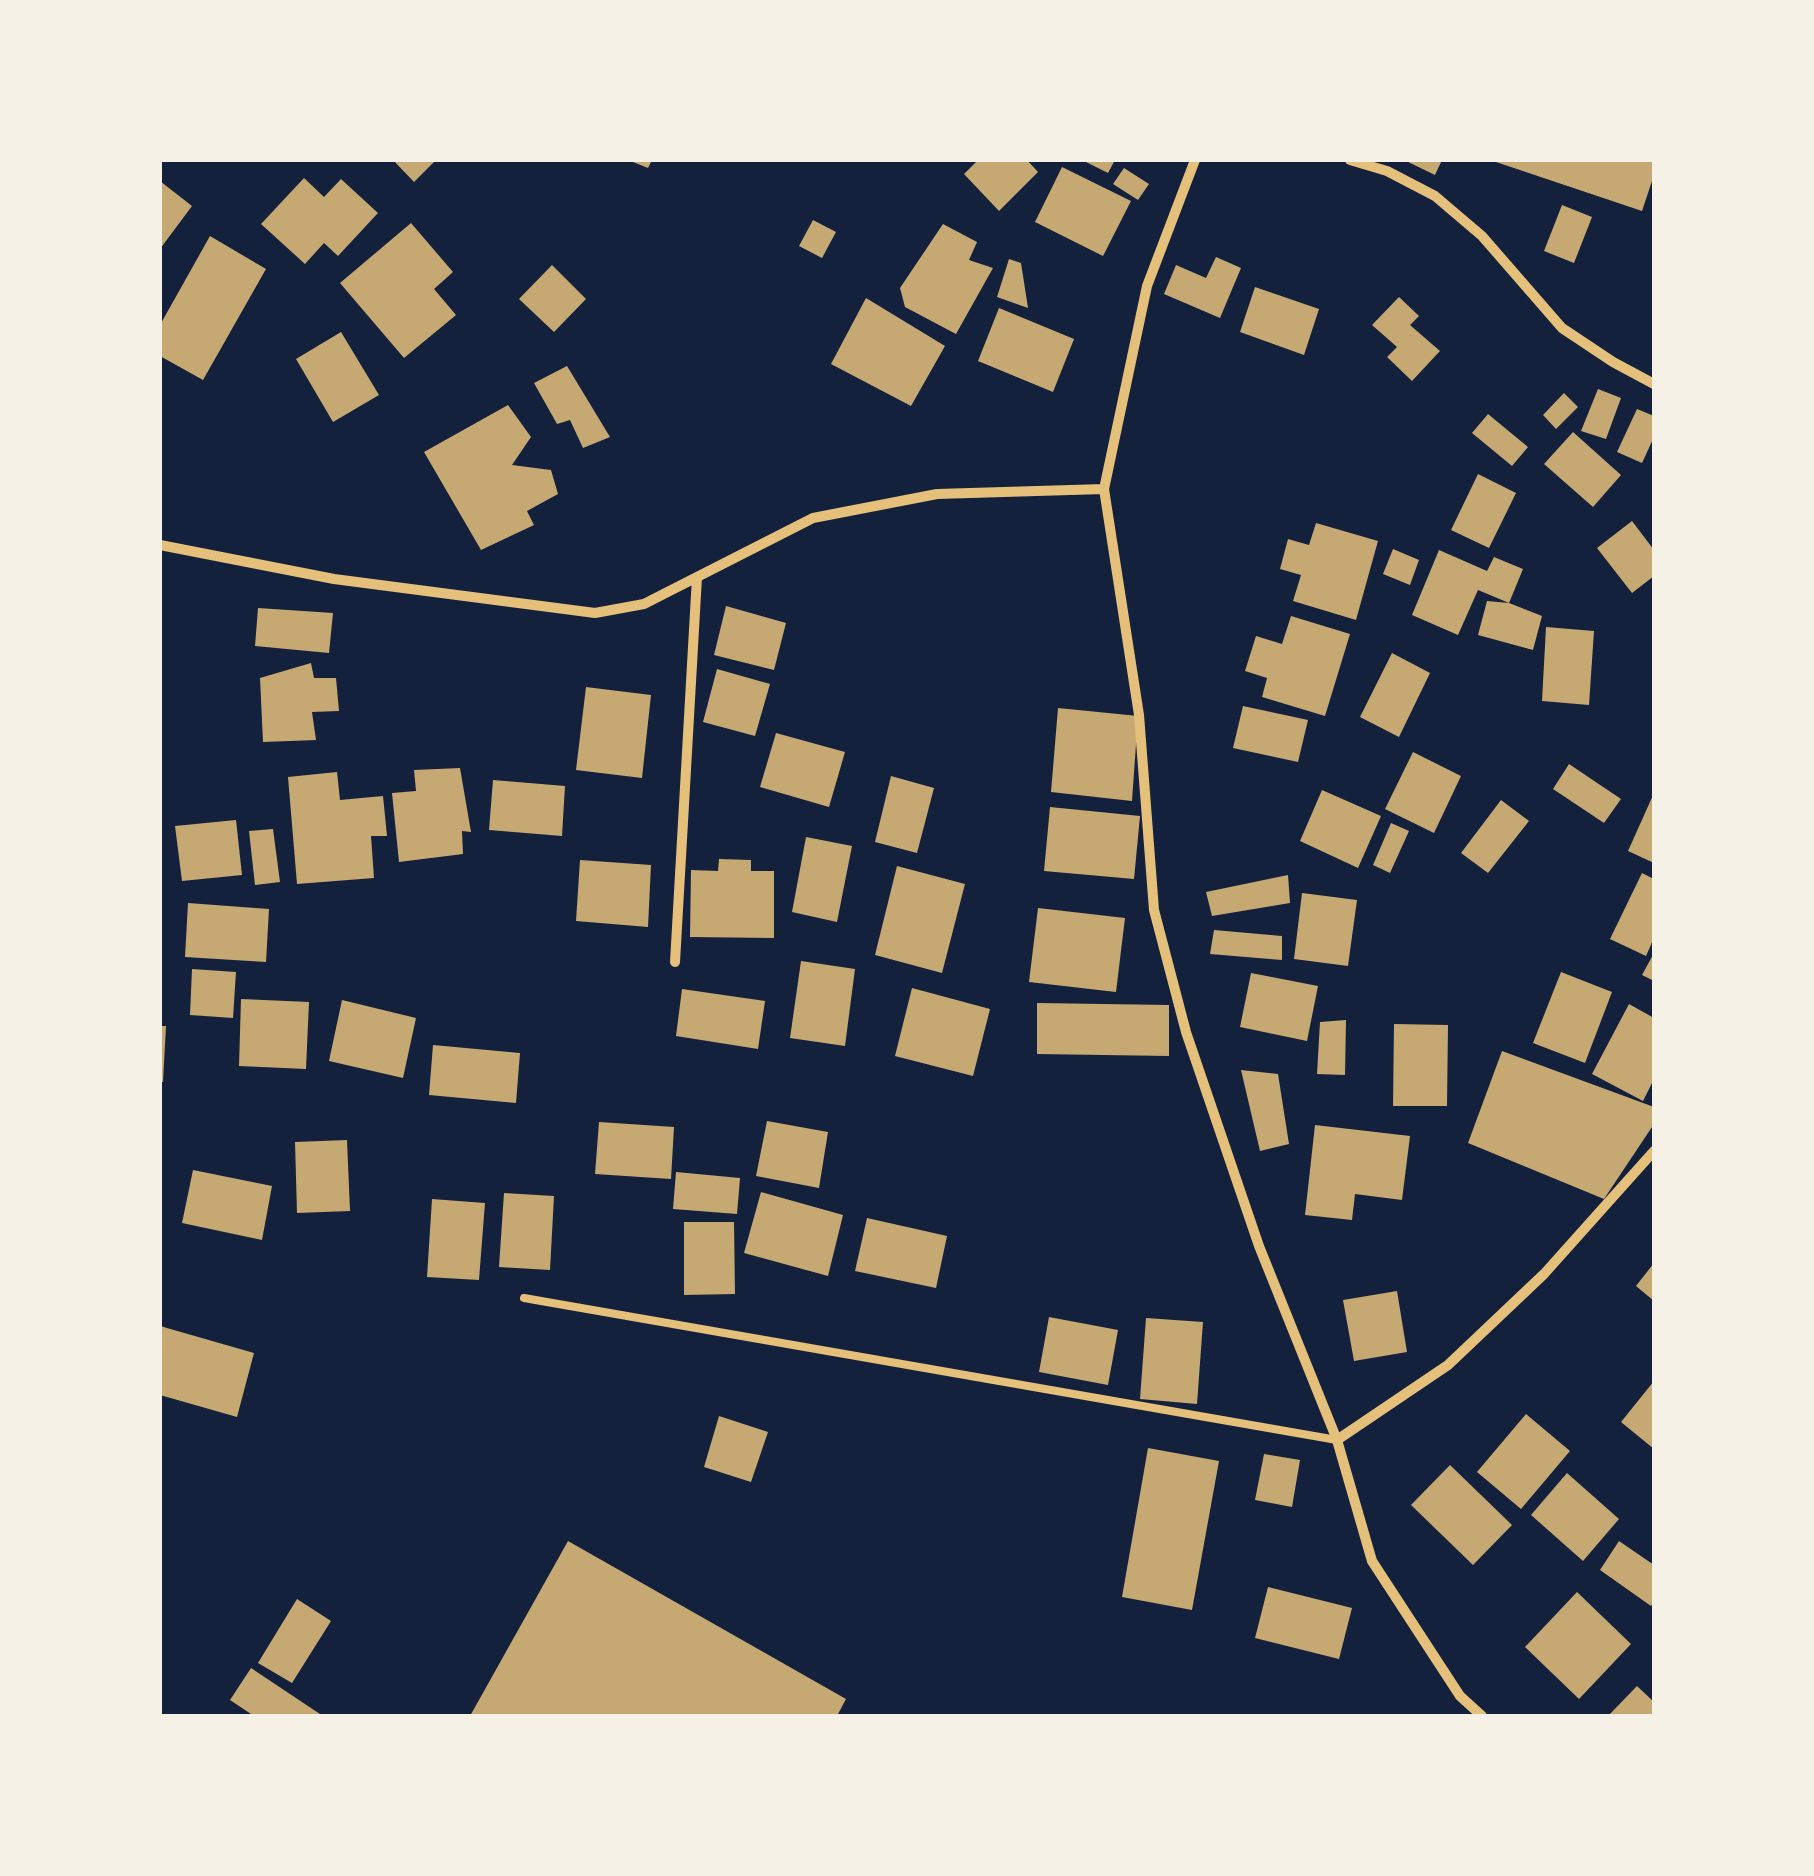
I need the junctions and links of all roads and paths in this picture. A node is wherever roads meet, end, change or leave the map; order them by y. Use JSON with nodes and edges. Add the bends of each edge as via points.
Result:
{"nodes":[{"id":1,"x":1195,"y":160,"type":"edge"},
{"id":2,"x":1350,"y":160,"type":"edge"},
{"id":3,"x":1654,"y":384,"type":"edge"},
{"id":4,"x":1104,"y":490,"type":"junction"},
{"id":5,"x":160,"y":545,"type":"edge"},
{"id":6,"x":696,"y":576,"type":"junction"},
{"id":7,"x":675,"y":962,"type":"dead end"},
{"id":8,"x":1654,"y":1150,"type":"edge"},
{"id":9,"x":524,"y":1298,"type":"dead end"},
{"id":10,"x":1337,"y":1440,"type":"junction"},
{"id":11,"x":1482,"y":1716,"type":"edge"}],
"edges":[{"from":1,"to":4,"type":"street","via":[[1147,286]]},
{"from":2,"to":3,"type":"street","via":[[1435,196],[1482,236],[1562,328]]},
{"from":4,"to":6,"type":"street","via":[[936,494],[813,518]]},
{"from":4,"to":10,"type":"street","via":[[1139,715],[1154,910],[1186,1032],[1258,1246]]},
{"from":5,"to":6,"type":"street","via":[[334,579],[595,613],[644,604]]},
{"from":6,"to":7,"type":"street"},
{"from":8,"to":10,"type":"street","via":[[1544,1274],[1448,1365]]},
{"from":9,"to":10,"type":"lane"},
{"from":10,"to":11,"type":"street","via":[[1372,1561],[1460,1696]]}]}
